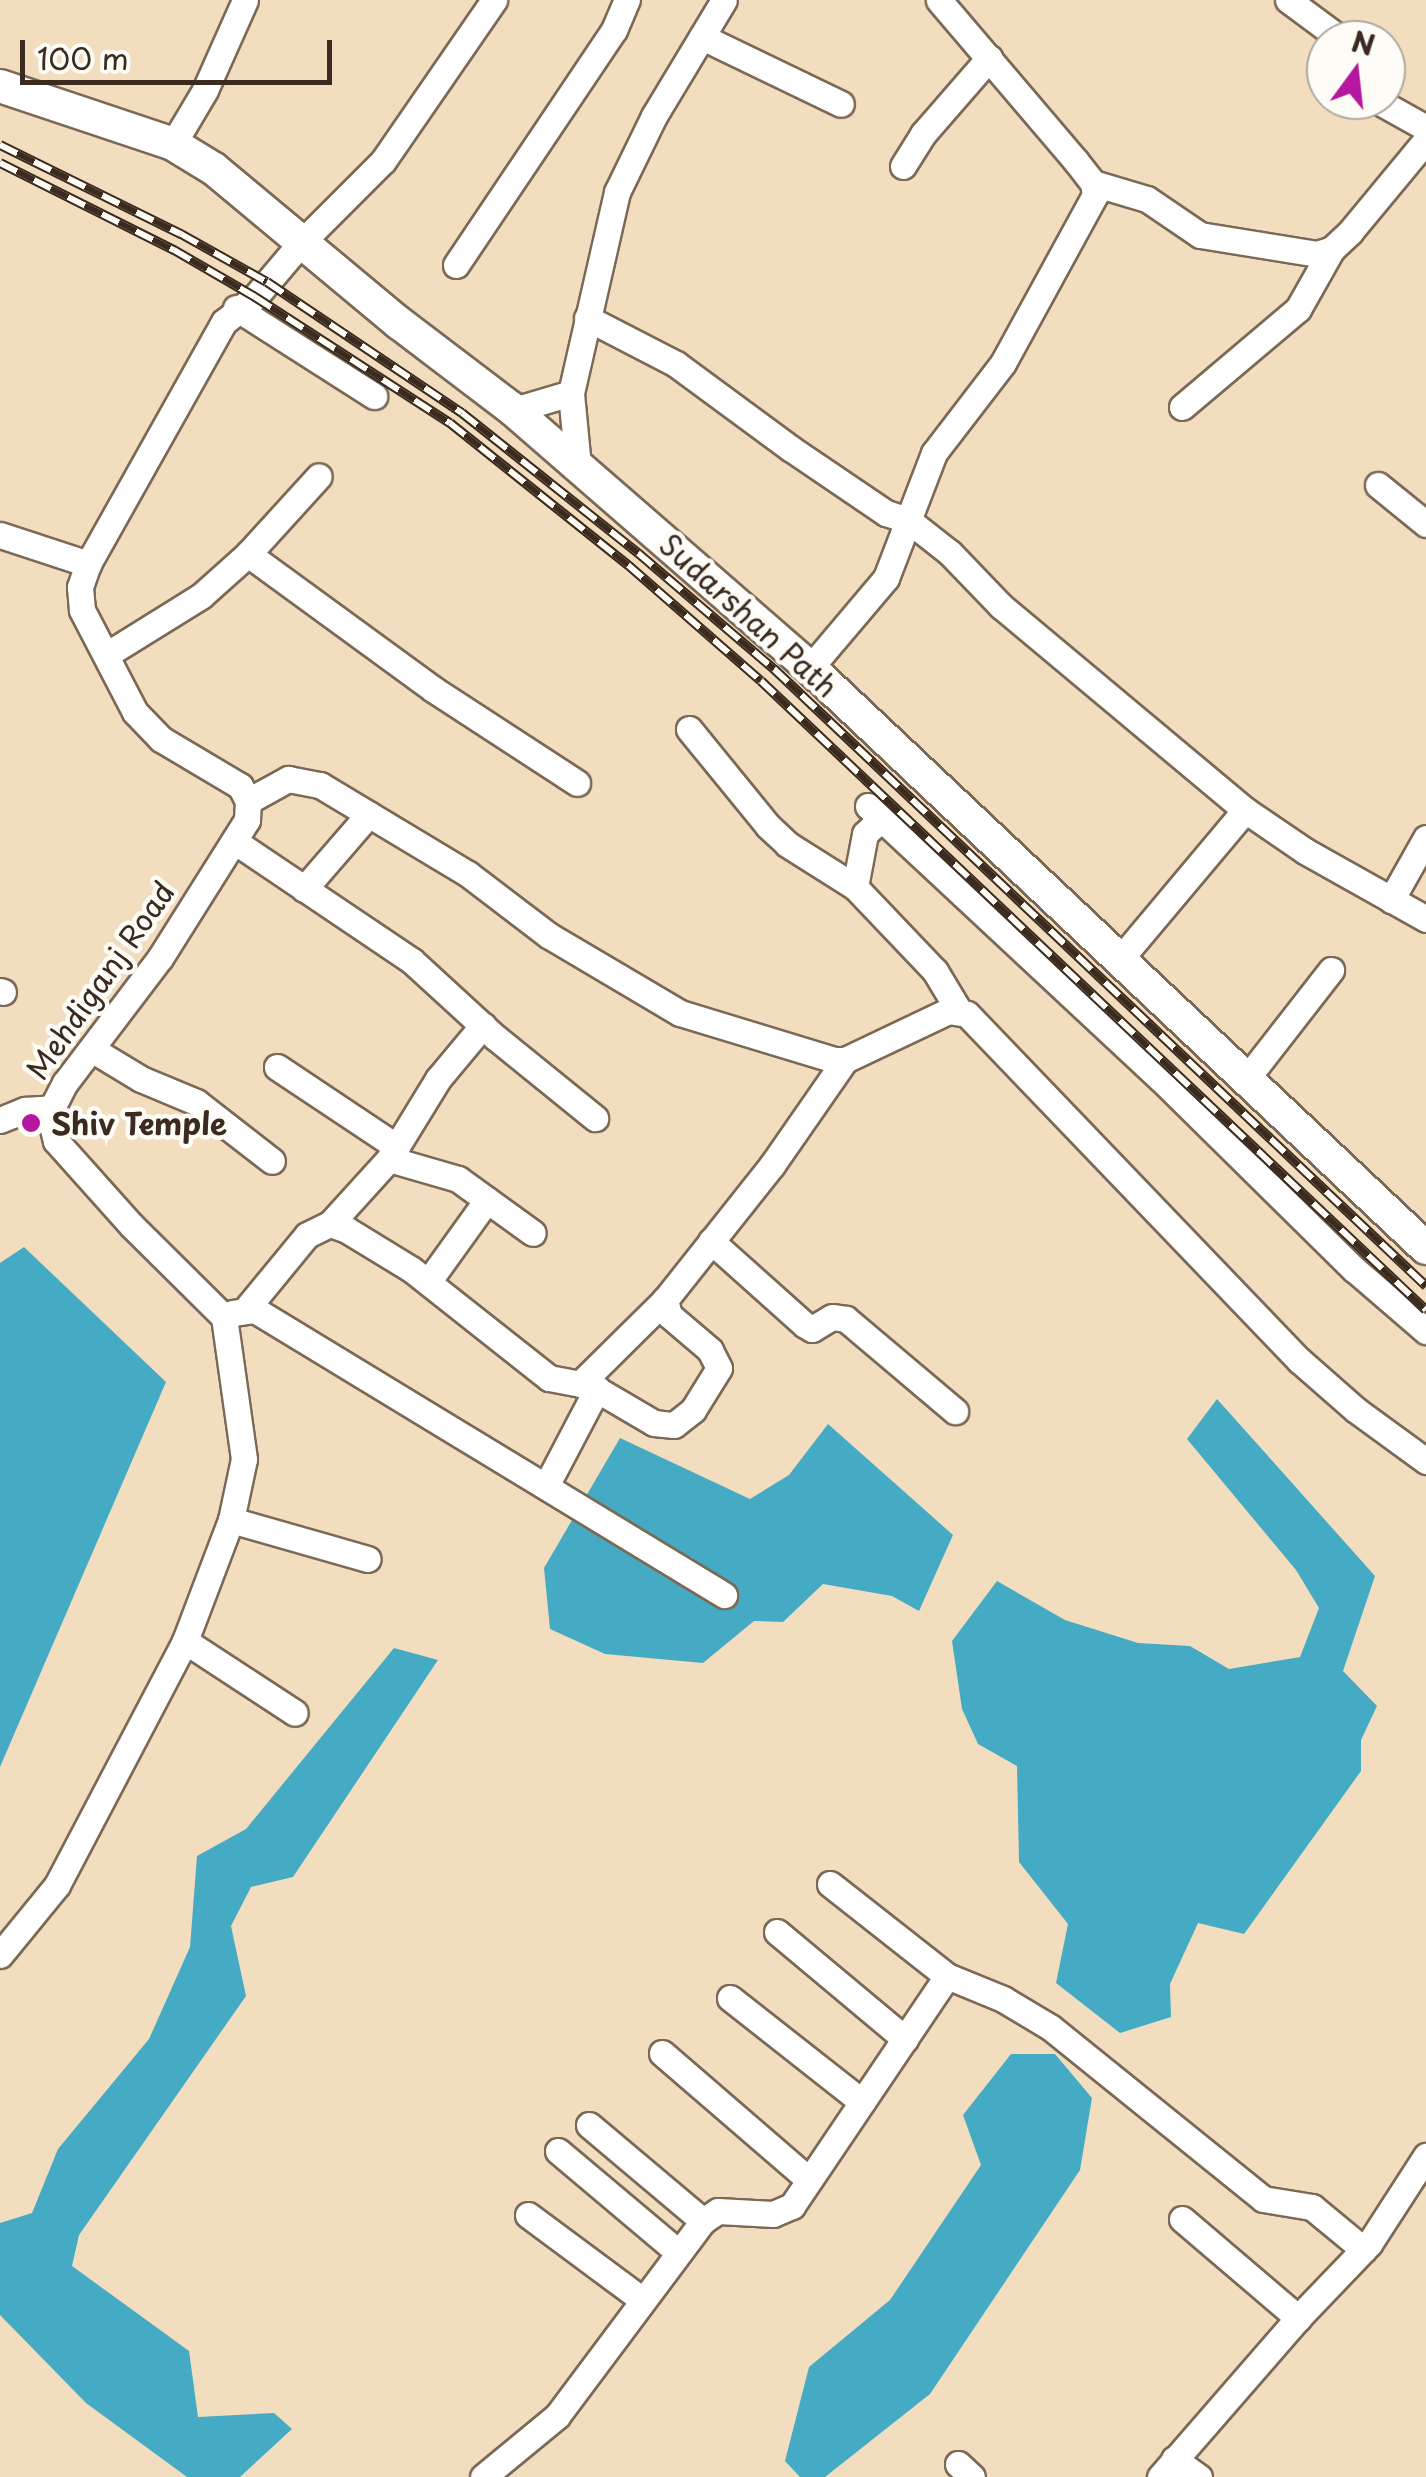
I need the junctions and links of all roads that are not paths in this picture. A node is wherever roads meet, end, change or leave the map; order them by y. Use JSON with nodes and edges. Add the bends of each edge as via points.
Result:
{"nodes":[{"id":1,"x":245,"y":0,"type":"edge"},
{"id":2,"x":494,"y":0,"type":"edge"},
{"id":3,"x":627,"y":0,"type":"edge"},
{"id":4,"x":724,"y":0,"type":"edge"},
{"id":5,"x":938,"y":0,"type":"edge"},
{"id":6,"x":1288,"y":0,"type":"edge"},
{"id":7,"x":1315,"y":20,"type":"edge"},
{"id":8,"x":702,"y":37,"type":"junction"},
{"id":9,"x":990,"y":58,"type":"junction"},
{"id":10,"x":0,"y":86,"type":"edge"},
{"id":11,"x":841,"y":104,"type":"dead end"},
{"id":12,"x":1426,"y":140,"type":"edge"},
{"id":13,"x":173,"y":144,"type":"junction"},
{"id":14,"x":903,"y":166,"type":"dead end"},
{"id":15,"x":1093,"y":182,"type":"junction"},
{"id":16,"x":300,"y":244,"type":"junction"},
{"id":17,"x":1332,"y":249,"type":"junction"},
{"id":18,"x":456,"y":266,"type":"dead end"},
{"id":19,"x":236,"y":308,"type":"junction"},
{"id":20,"x":587,"y":318,"type":"junction"},
{"id":21,"x":571,"y":392,"type":"junction"},
{"id":22,"x":374,"y":396,"type":"dead end"},
{"id":23,"x":1182,"y":407,"type":"dead end"},
{"id":24,"x":514,"y":410,"type":"junction"},
{"id":25,"x":578,"y":466,"type":"junction"},
{"id":26,"x":318,"y":476,"type":"dead end"},
{"id":27,"x":1378,"y":485,"type":"dead end"},
{"id":28,"x":908,"y":520,"type":"junction"},
{"id":29,"x":1426,"y":524,"type":"edge"},
{"id":30,"x":0,"y":536,"type":"edge"},
{"id":31,"x":248,"y":554,"type":"junction"},
{"id":32,"x":88,"y":564,"type":"junction"},
{"id":33,"x":106,"y":656,"type":"junction"},
{"id":34,"x":810,"y":668,"type":"junction"},
{"id":35,"x":689,"y":729,"type":"dead end"},
{"id":36,"x":577,"y":784,"type":"dead end"},
{"id":37,"x":248,"y":801,"type":"junction"},
{"id":38,"x":1245,"y":810,"type":"junction"},
{"id":39,"x":370,"y":814,"type":"junction"},
{"id":40,"x":1426,"y":838,"type":"edge"},
{"id":41,"x":234,"y":841,"type":"junction"},
{"id":42,"x":855,"y":887,"type":"junction"},
{"id":43,"x":304,"y":889,"type":"junction"},
{"id":44,"x":1391,"y":900,"type":"junction"},
{"id":45,"x":1426,"y":920,"type":"edge"},
{"id":46,"x":1122,"y":958,"type":"junction"},
{"id":47,"x":1332,"y":970,"type":"dead end"},
{"id":48,"x":959,"y":1011,"type":"junction"},
{"id":49,"x":483,"y":1026,"type":"junction"},
{"id":50,"x":93,"y":1050,"type":"junction"},
{"id":51,"x":845,"y":1060,"type":"junction"},
{"id":52,"x":277,"y":1067,"type":"dead end"},
{"id":53,"x":1247,"y":1078,"type":"junction"},
{"id":54,"x":52,"y":1108,"type":"junction"},
{"id":55,"x":595,"y":1118,"type":"dead end"},
{"id":56,"x":1,"y":1127,"type":"edge"},
{"id":57,"x":393,"y":1153,"type":"junction"},
{"id":58,"x":272,"y":1161,"type":"dead end"},
{"id":59,"x":486,"y":1200,"type":"junction"},
{"id":60,"x":330,"y":1224,"type":"junction"},
{"id":61,"x":533,"y":1233,"type":"dead end"},
{"id":62,"x":711,"y":1241,"type":"junction"},
{"id":63,"x":1426,"y":1248,"type":"edge"},
{"id":64,"x":428,"y":1282,"type":"junction"},
{"id":65,"x":665,"y":1300,"type":"junction"},
{"id":66,"x":235,"y":1312,"type":"junction"},
{"id":67,"x":1426,"y":1331,"type":"edge"},
{"id":68,"x":589,"y":1386,"type":"junction"},
{"id":69,"x":956,"y":1410,"type":"dead end"},
{"id":70,"x":1426,"y":1461,"type":"edge"},
{"id":71,"x":546,"y":1486,"type":"junction"},
{"id":72,"x":230,"y":1520,"type":"junction"},
{"id":73,"x":368,"y":1559,"type":"dead end"},
{"id":74,"x":724,"y":1595,"type":"dead end"},
{"id":75,"x":185,"y":1640,"type":"junction"},
{"id":76,"x":296,"y":1713,"type":"dead end"},
{"id":77,"x":830,"y":1884,"type":"dead end"},
{"id":78,"x":776,"y":1932,"type":"dead end"},
{"id":79,"x":0,"y":1955,"type":"edge"},
{"id":80,"x":947,"y":1976,"type":"junction"},
{"id":81,"x":730,"y":1998,"type":"dead end"},
{"id":82,"x":905,"y":2038,"type":"junction"},
{"id":83,"x":662,"y":2053,"type":"dead end"},
{"id":84,"x":862,"y":2102,"type":"junction"},
{"id":85,"x":589,"y":2125,"type":"dead end"},
{"id":86,"x":558,"y":2151,"type":"dead end"},
{"id":87,"x":1426,"y":2156,"type":"edge"},
{"id":88,"x":808,"y":2179,"type":"junction"},
{"id":89,"x":528,"y":2215,"type":"dead end"},
{"id":90,"x":1182,"y":2218,"type":"dead end"},
{"id":91,"x":703,"y":2222,"type":"junction"},
{"id":92,"x":1364,"y":2250,"type":"junction"},
{"id":93,"x":678,"y":2252,"type":"junction"},
{"id":94,"x":641,"y":2299,"type":"junction"},
{"id":95,"x":1298,"y":2318,"type":"junction"},
{"id":96,"x":1167,"y":2468,"type":"edge"},
{"id":97,"x":483,"y":2477,"type":"edge"},
{"id":98,"x":1199,"y":2477,"type":"edge"}],
"edges":[{"from":1,"to":13,"type":"street","via":[[206,90]]},
{"from":2,"to":16,"type":"street","via":[[383,161]]},
{"from":3,"to":18,"type":"street","via":[[604,47]]},
{"from":4,"to":8,"type":"street"},
{"from":5,"to":9,"type":"street"},
{"from":6,"to":7,"type":"street"},
{"from":8,"to":11,"type":"street"},
{"from":8,"to":20,"type":"street","via":[[624,175]]},
{"from":9,"to":14,"type":"street"},
{"from":9,"to":15,"type":"street"},
{"from":10,"to":13,"type":"main road","name":"Sudarshan Path"},
{"from":12,"to":17,"type":"street"},
{"from":13,"to":16,"type":"main road","name":"Sudarshan Path","via":[[214,169]]},
{"from":15,"to":17,"type":"street","via":[[1147,198],[1220,241],[1317,254]]},
{"from":15,"to":28,"type":"street","via":[[1089,212],[1003,363],[934,453]]},
{"from":16,"to":19,"type":"street","via":[[255,297]]},
{"from":16,"to":24,"type":"main road","name":"Sudarshan Path"},
{"from":17,"to":23,"type":"street","via":[[1298,309]]},
{"from":19,"to":22,"type":"street"},
{"from":19,"to":32,"type":"street","via":[[214,335]]},
{"from":20,"to":21,"type":"street"},
{"from":20,"to":28,"type":"street","via":[[676,364],[886,513]]},
{"from":21,"to":24,"type":"street"},
{"from":21,"to":25,"type":"street"},
{"from":24,"to":25,"type":"main road","name":"Sudarshan Path"},
{"from":25,"to":34,"type":"main road","name":"Sudarshan Path"},
{"from":26,"to":31,"type":"street"},
{"from":27,"to":29,"type":"street"},
{"from":28,"to":34,"type":"street","via":[[876,594]]},
{"from":28,"to":38,"type":"street","via":[[1015,619]]},
{"from":30,"to":32,"type":"street"},
{"from":31,"to":33,"type":"street","via":[[201,596]]},
{"from":31,"to":36,"type":"street","via":[[433,690]]},
{"from":32,"to":33,"type":"street","via":[[82,610]]},
{"from":33,"to":37,"type":"street","via":[[134,712],[161,739],[240,786]]},
{"from":34,"to":46,"type":"main road","name":"Sudarshan Path"},
{"from":35,"to":42,"type":"street","via":[[768,826]]},
{"from":37,"to":39,"type":"street","via":[[302,779]]},
{"from":37,"to":41,"type":"street","name":"Mehdiganj Road"},
{"from":38,"to":44,"type":"street"},
{"from":38,"to":46,"type":"street"},
{"from":39,"to":43,"type":"street"},
{"from":39,"to":51,"type":"street","via":[[468,874],[548,935],[680,1012]]},
{"from":40,"to":44,"type":"street"},
{"from":41,"to":43,"type":"street"},
{"from":41,"to":50,"type":"street","name":"Mehdiganj Road"},
{"from":42,"to":48,"type":"street","via":[[935,971]]},
{"from":42,"to":67,"type":"street","via":[[875,812]]},
{"from":43,"to":49,"type":"street","via":[[412,961]]},
{"from":44,"to":45,"type":"street"},
{"from":46,"to":53,"type":"main road","name":"Sudarshan Path"},
{"from":47,"to":53,"type":"street"},
{"from":48,"to":51,"type":"street"},
{"from":48,"to":70,"type":"street","via":[[978,1022],[1299,1360]]},
{"from":49,"to":55,"type":"street"},
{"from":49,"to":57,"type":"street","via":[[438,1079]]},
{"from":50,"to":54,"type":"street","name":"Mehdiganj Road"},
{"from":50,"to":58,"type":"street","via":[[196,1102]]},
{"from":51,"to":62,"type":"street"},
{"from":52,"to":57,"type":"street"},
{"from":53,"to":63,"type":"main road","name":"Sudarshan Path"},
{"from":54,"to":56,"type":"street","via":[[25,1110]]},
{"from":54,"to":66,"type":"street","name":"Mehdiganj Road","via":[[56,1141],[158,1254]]},
{"from":57,"to":59,"type":"street","via":[[458,1179]]},
{"from":57,"to":60,"type":"street"},
{"from":59,"to":61,"type":"street"},
{"from":59,"to":64,"type":"street"},
{"from":60,"to":64,"type":"street"},
{"from":60,"to":66,"type":"street","via":[[306,1235]]},
{"from":62,"to":65,"type":"street"},
{"from":62,"to":69,"type":"street","via":[[805,1325],[846,1319]]},
{"from":64,"to":68,"type":"street","via":[[549,1378]]},
{"from":65,"to":68,"type":"street"},
{"from":65,"to":68,"type":"street","via":[[669,1314],[718,1360],[693,1410],[667,1426],[654,1424]]},
{"from":66,"to":71,"type":"street","name":"Mehdiganj Road"},
{"from":66,"to":72,"type":"street","via":[[244,1459]]},
{"from":68,"to":71,"type":"street"},
{"from":71,"to":74,"type":"street","name":"Mehdiganj Road"},
{"from":72,"to":73,"type":"street"},
{"from":72,"to":75,"type":"street"},
{"from":75,"to":76,"type":"street"},
{"from":75,"to":79,"type":"street","via":[[56,1885]]},
{"from":77,"to":80,"type":"street"},
{"from":78,"to":82,"type":"street"},
{"from":80,"to":82,"type":"street"},
{"from":80,"to":92,"type":"street","via":[[1029,2013],[1263,2199],[1312,2207]]},
{"from":81,"to":84,"type":"street"},
{"from":82,"to":84,"type":"street"},
{"from":83,"to":88,"type":"street"},
{"from":84,"to":88,"type":"street"},
{"from":85,"to":91,"type":"street"},
{"from":86,"to":93,"type":"street"},
{"from":87,"to":92,"type":"street"},
{"from":88,"to":91,"type":"street","via":[[784,2212],[718,2211]]},
{"from":89,"to":94,"type":"street"},
{"from":90,"to":95,"type":"street"},
{"from":91,"to":93,"type":"street"},
{"from":92,"to":95,"type":"street"},
{"from":93,"to":94,"type":"street"},
{"from":94,"to":97,"type":"street","via":[[557,2416]]},
{"from":95,"to":96,"type":"street"},
{"from":96,"to":98,"type":"street"}]}
